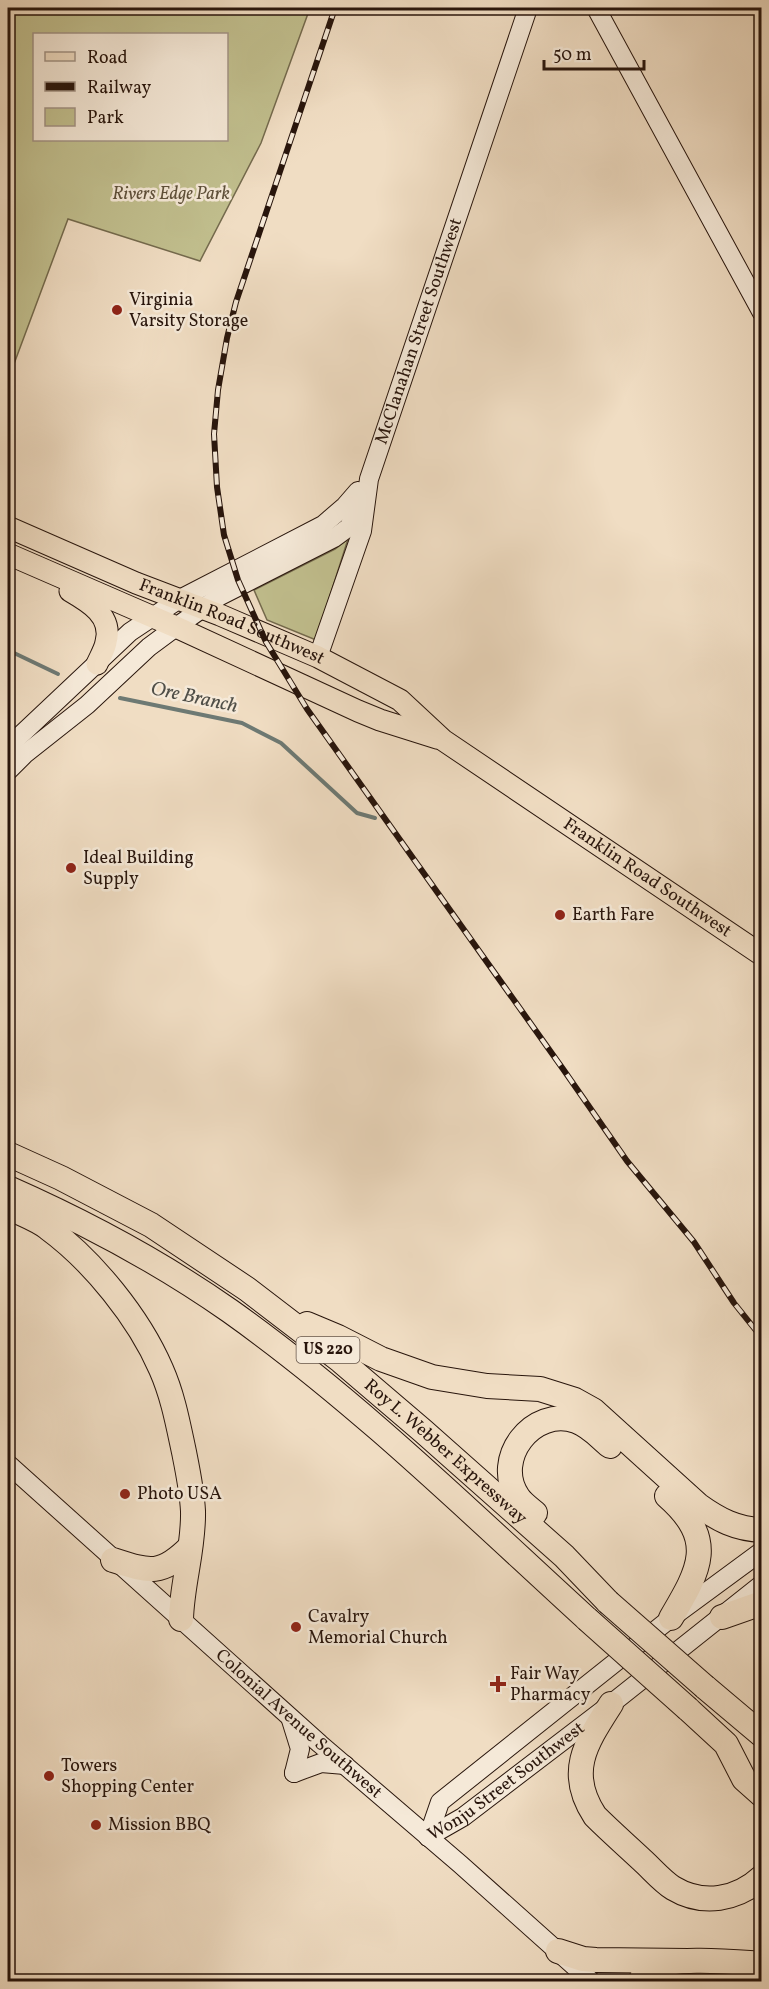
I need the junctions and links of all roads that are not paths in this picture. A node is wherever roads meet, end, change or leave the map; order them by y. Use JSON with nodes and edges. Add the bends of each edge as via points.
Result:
{"nodes":[{"id":1,"x":528,"y":8,"type":"edge"},
{"id":2,"x":596,"y":8,"type":"edge"},
{"id":3,"x":762,"y":313,"type":"edge"},
{"id":4,"x":369,"y":479,"type":"junction"},
{"id":5,"x":8,"y":527,"type":"edge"},
{"id":6,"x":8,"y":555,"type":"edge"},
{"id":7,"x":178,"y":600,"type":"junction"},
{"id":8,"x":203,"y":609,"type":"junction"},
{"id":9,"x":154,"y":617,"type":"junction"},
{"id":10,"x":176,"y":627,"type":"junction"},
{"id":11,"x":318,"y":657,"type":"junction"},
{"id":12,"x":97,"y":664,"type":"junction"},
{"id":13,"x":443,"y":740,"type":"junction"},
{"id":14,"x":8,"y":747,"type":"edge"},
{"id":15,"x":8,"y":771,"type":"edge"},
{"id":16,"x":762,"y":955,"type":"edge"},
{"id":17,"x":8,"y":1154,"type":"edge"},
{"id":18,"x":8,"y":1188,"type":"edge"},
{"id":19,"x":8,"y":1207,"type":"edge"},
{"id":20,"x":286,"y":1318,"type":"junction"},
{"id":21,"x":8,"y":1464,"type":"edge"},
{"id":22,"x":762,"y":1530,"type":"edge"},
{"id":23,"x":190,"y":1547,"type":"junction"},
{"id":24,"x":762,"y":1551,"type":"edge"},
{"id":25,"x":564,"y":1556,"type":"junction"},
{"id":26,"x":113,"y":1560,"type":"junction"},
{"id":27,"x":762,"y":1584,"type":"edge"},
{"id":28,"x":762,"y":1604,"type":"edge"},
{"id":29,"x":722,"y":1617,"type":"junction"},
{"id":30,"x":671,"y":1618,"type":"junction"},
{"id":31,"x":181,"y":1620,"type":"junction"},
{"id":32,"x":611,"y":1704,"type":"junction"},
{"id":33,"x":289,"y":1716,"type":"junction"},
{"id":34,"x":762,"y":1735,"type":"edge"},
{"id":35,"x":726,"y":1744,"type":"junction"},
{"id":36,"x":345,"y":1765,"type":"junction"},
{"id":37,"x":762,"y":1777,"type":"edge"},
{"id":38,"x":762,"y":1795,"type":"edge"},
{"id":39,"x":428,"y":1837,"type":"junction"},
{"id":40,"x":762,"y":1877,"type":"edge"},
{"id":41,"x":558,"y":1951,"type":"junction"},
{"id":42,"x":688,"y":1961,"type":"junction"},
{"id":43,"x":762,"y":1964,"type":"edge"},
{"id":44,"x":592,"y":1982,"type":"edge"},
{"id":45,"x":640,"y":1982,"type":"edge"}],
"edges":[{"from":1,"to":4,"type":"main road","name":"McClanahan Street Southwest"},
{"from":2,"to":3,"type":"main road"},
{"from":4,"to":7,"type":"main road","via":[[324,525]]},
{"from":4,"to":8,"type":"main road","via":[[349,526],[334,538],[220,596]]},
{"from":4,"to":11,"type":"main road","name":"McClanahan Street Southwest","via":[[362,531]]},
{"from":5,"to":7,"type":"main road","name":"Franklin Road Southwest"},
{"from":6,"to":9,"type":"main road","name":"Franklin Road Southwest"},
{"from":6,"to":12,"type":"main road","via":[[99,611],[107,634]]},
{"from":7,"to":8,"type":"main road","name":"Franklin Road Southwest"},
{"from":7,"to":9,"type":"main road"},
{"from":8,"to":10,"type":"main road"},
{"from":8,"to":11,"type":"main road","name":"Franklin Road Southwest"},
{"from":9,"to":10,"type":"main road","name":"Franklin Road Southwest"},
{"from":9,"to":12,"type":"main road","via":[[130,632]]},
{"from":10,"to":13,"type":"main road","name":"Franklin Road Southwest","via":[[358,711]]},
{"from":10,"to":15,"type":"main road"},
{"from":11,"to":13,"type":"main road","name":"Franklin Road Southwest","via":[[400,700]]},
{"from":12,"to":14,"type":"main road"},
{"from":13,"to":16,"type":"main road","name":"Franklin Road Southwest"},
{"from":17,"to":20,"type":"highway","name":"Roy L. Webber Expressway","number":"US 220","via":[[151,1225]]},
{"from":18,"to":35,"type":"highway","name":"Roy L. Webber Expressway","number":"US 220","bridge":true,"via":[[163,1268],[273,1342],[340,1394]]},
{"from":19,"to":23,"type":"highway","via":[[47,1226],[95,1272],[124,1307],[161,1368],[175,1409],[189,1478],[193,1511]]},
{"from":20,"to":22,"type":"highway","via":[[432,1377],[540,1389],[575,1400],[593,1410],[715,1517],[733,1526]]},
{"from":20,"to":25,"type":"highway","name":"Roy L. Webber Expressway","number":"US 220","via":[[341,1360]]},
{"from":21,"to":26,"type":"main road","name":"Colonial Avenue Southwest"},
{"from":23,"to":26,"type":"highway","via":[[161,1568],[148,1570]]},
{"from":23,"to":31,"type":"highway","via":[[181,1594]]},
{"from":24,"to":30,"type":"main road","name":"Wonju Street Southwest"},
{"from":25,"to":30,"type":"highway","via":[[552,1529],[519,1498],[510,1475],[513,1452],[528,1430],[539,1423],[564,1418],[587,1426],[678,1506],[691,1523],[698,1540],[698,1561],[690,1587]]},
{"from":25,"to":34,"type":"highway","name":"Roy L. Webber Expressway","number":"US 220","bridge":true,"via":[[608,1602]]},
{"from":26,"to":31,"type":"main road","name":"Colonial Avenue Southwest"},
{"from":27,"to":29,"type":"main road","name":"Wonju Street Southwest"},
{"from":28,"to":29,"type":"highway"},
{"from":29,"to":32,"type":"main road","name":"Wonju Street Southwest"},
{"from":30,"to":39,"type":"main road","name":"Wonju Street Southwest","via":[[440,1802]]},
{"from":31,"to":33,"type":"main road","name":"Colonial Avenue Southwest"},
{"from":32,"to":39,"type":"main road","name":"Wonju Street Southwest","via":[[463,1817]]},
{"from":32,"to":40,"type":"highway","via":[[581,1762],[582,1790],[595,1816],[666,1882],[688,1895],[705,1899],[733,1896]]},
{"from":33,"to":36,"type":"main road","name":"Colonial Avenue Southwest"},
{"from":33,"to":36,"type":"main road","via":[[300,1749],[294,1773],[321,1763]]},
{"from":35,"to":37,"type":"highway","number":"US 220"},
{"from":35,"to":38,"type":"highway","via":[[744,1779]]},
{"from":36,"to":39,"type":"main road","name":"Colonial Avenue Southwest"},
{"from":39,"to":41,"type":"main road","name":"Colonial Avenue Southwest"},
{"from":41,"to":42,"type":"highway","via":[[583,1959]]},
{"from":41,"to":44,"type":"main road","name":"Colonial Avenue Southwest"},
{"from":42,"to":43,"type":"highway"},
{"from":42,"to":45,"type":"highway","via":[[649,1970]]}]}
